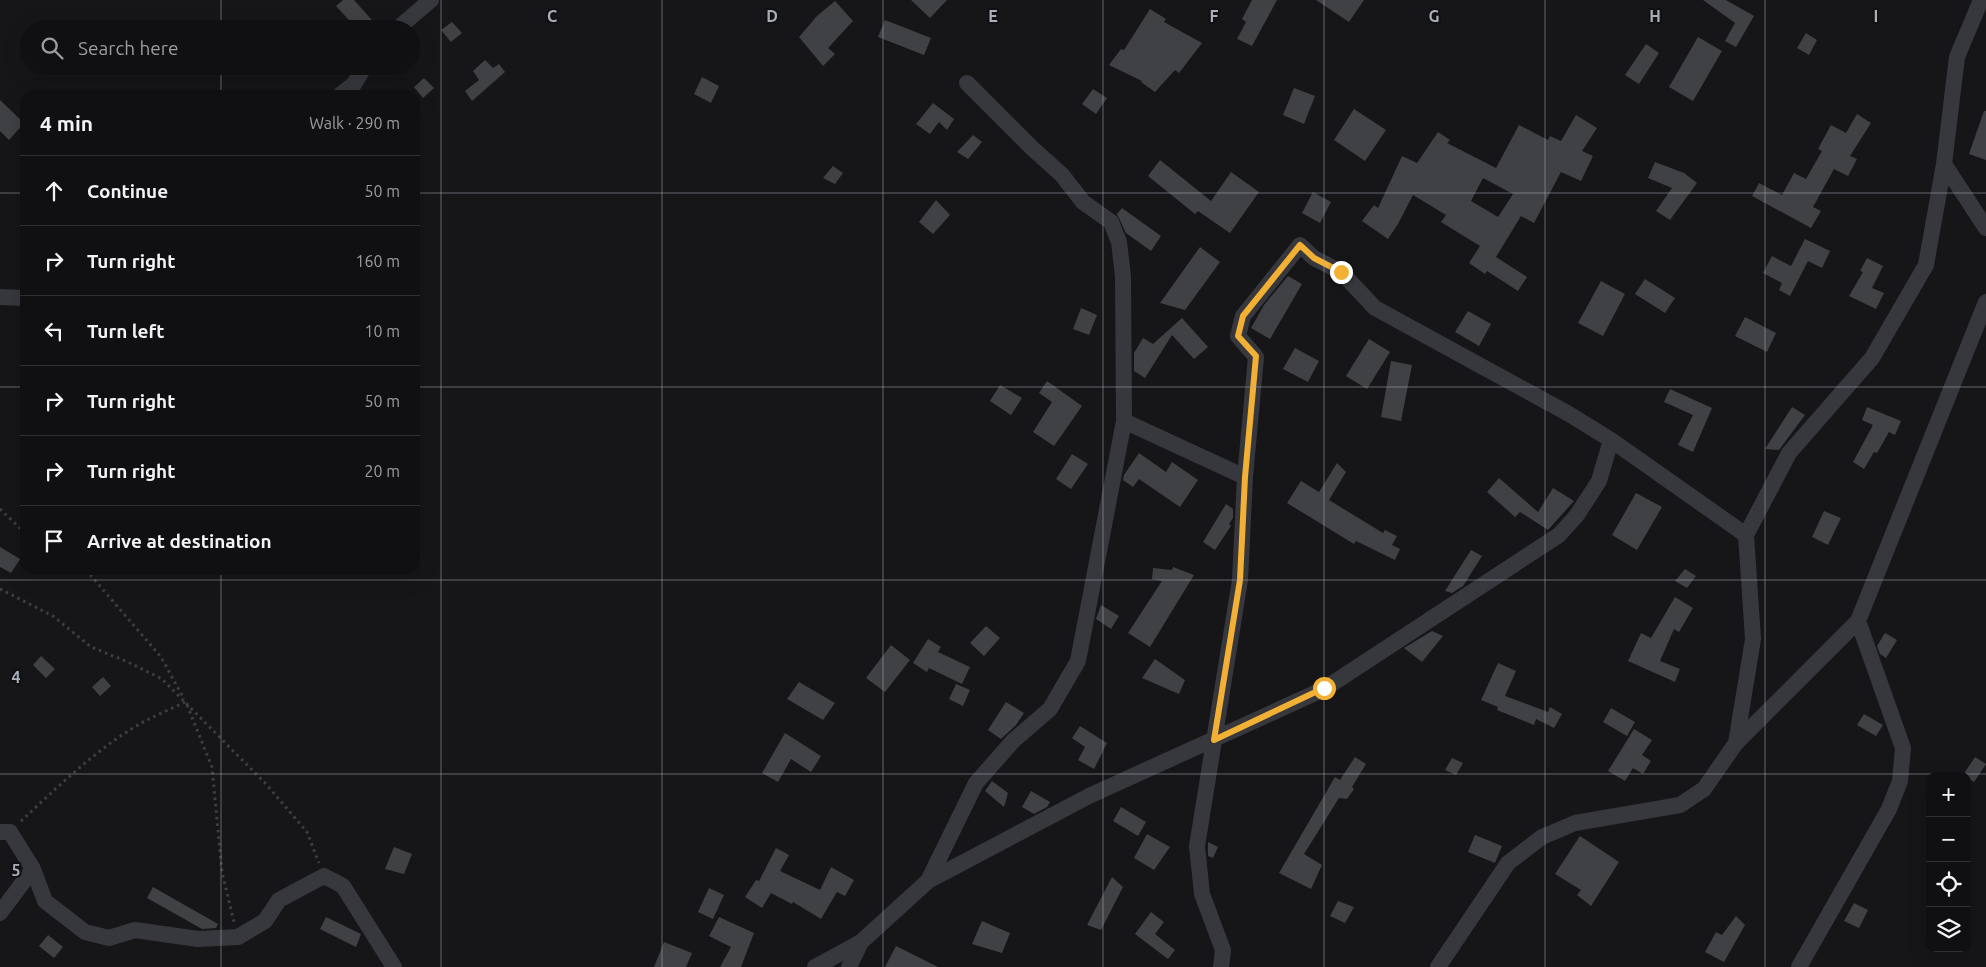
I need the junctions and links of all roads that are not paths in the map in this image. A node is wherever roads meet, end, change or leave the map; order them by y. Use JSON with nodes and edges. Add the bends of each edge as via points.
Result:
{"nodes":[{"id":1,"x":431,"y":0,"type":"edge"},
{"id":2,"x":1981,"y":0,"type":"edge"},
{"id":3,"x":408,"y":20,"type":"edge"},
{"id":4,"x":360,"y":75,"type":"edge"},
{"id":5,"x":967,"y":83,"type":"dead end"},
{"id":6,"x":346,"y":90,"type":"edge"},
{"id":7,"x":1944,"y":164,"type":"junction"},
{"id":8,"x":1986,"y":228,"type":"edge"},
{"id":9,"x":0,"y":297,"type":"edge"},
{"id":10,"x":20,"y":298,"type":"edge"},
{"id":11,"x":1986,"y":302,"type":"edge"},
{"id":12,"x":1124,"y":421,"type":"junction"},
{"id":13,"x":1611,"y":440,"type":"junction"},
{"id":14,"x":1245,"y":477,"type":"junction"},
{"id":15,"x":1746,"y":535,"type":"junction"},
{"id":16,"x":1858,"y":622,"type":"junction"},
{"id":17,"x":1214,"y":740,"type":"junction"},
{"id":18,"x":1736,"y":743,"type":"junction"},
{"id":19,"x":5,"y":832,"type":"edge"},
{"id":20,"x":33,"y":869,"type":"junction"},
{"id":21,"x":928,"y":881,"type":"junction"},
{"id":22,"x":0,"y":913,"type":"edge"},
{"id":23,"x":861,"y":942,"type":"junction"},
{"id":24,"x":394,"y":967,"type":"edge"},
{"id":25,"x":815,"y":967,"type":"edge"},
{"id":26,"x":849,"y":967,"type":"edge"},
{"id":27,"x":1221,"y":967,"type":"edge"},
{"id":28,"x":1438,"y":967,"type":"edge"},
{"id":29,"x":1799,"y":967,"type":"edge"}],
"edges":[{"from":1,"to":3,"type":"street"},
{"from":2,"to":7,"type":"street","via":[[1957,57]]},
{"from":4,"to":6,"type":"street"},
{"from":5,"to":12,"type":"street","via":[[1062,175],[1083,202],[1111,222],[1119,242],[1123,276]]},
{"from":7,"to":8,"type":"street"},
{"from":7,"to":15,"type":"street","via":[[1926,265],[1872,358],[1789,453]]},
{"from":9,"to":10,"type":"street"},
{"from":11,"to":16,"type":"street"},
{"from":12,"to":14,"type":"street"},
{"from":12,"to":21,"type":"street","via":[[1078,661],[1050,709],[1013,741],[976,783]]},
{"from":13,"to":14,"type":"street","via":[[1374,308],[1341,272],[1314,258],[1300,245],[1243,316],[1238,336],[1256,356]]},
{"from":13,"to":15,"type":"street"},
{"from":13,"to":17,"type":"street","via":[[1599,481],[1559,535],[1324,688]]},
{"from":14,"to":17,"type":"street","via":[[1240,580]]},
{"from":15,"to":18,"type":"street","via":[[1753,639]]},
{"from":16,"to":18,"type":"street"},
{"from":16,"to":29,"type":"street","via":[[1902,748],[1900,781],[1889,809]]},
{"from":17,"to":21,"type":"street","via":[[1089,796]]},
{"from":17,"to":27,"type":"street","via":[[1197,846],[1202,894],[1223,950]]},
{"from":18,"to":28,"type":"street","via":[[1704,789],[1680,805],[1575,823],[1542,837],[1508,863]]},
{"from":19,"to":20,"type":"street"},
{"from":20,"to":22,"type":"street"},
{"from":20,"to":24,"type":"street","via":[[45,901],[84,932],[109,938],[136,930],[198,939],[238,937],[266,921],[279,900],[324,876],[343,886]]},
{"from":21,"to":23,"type":"street"},
{"from":23,"to":25,"type":"street"},
{"from":23,"to":26,"type":"street"}]}
